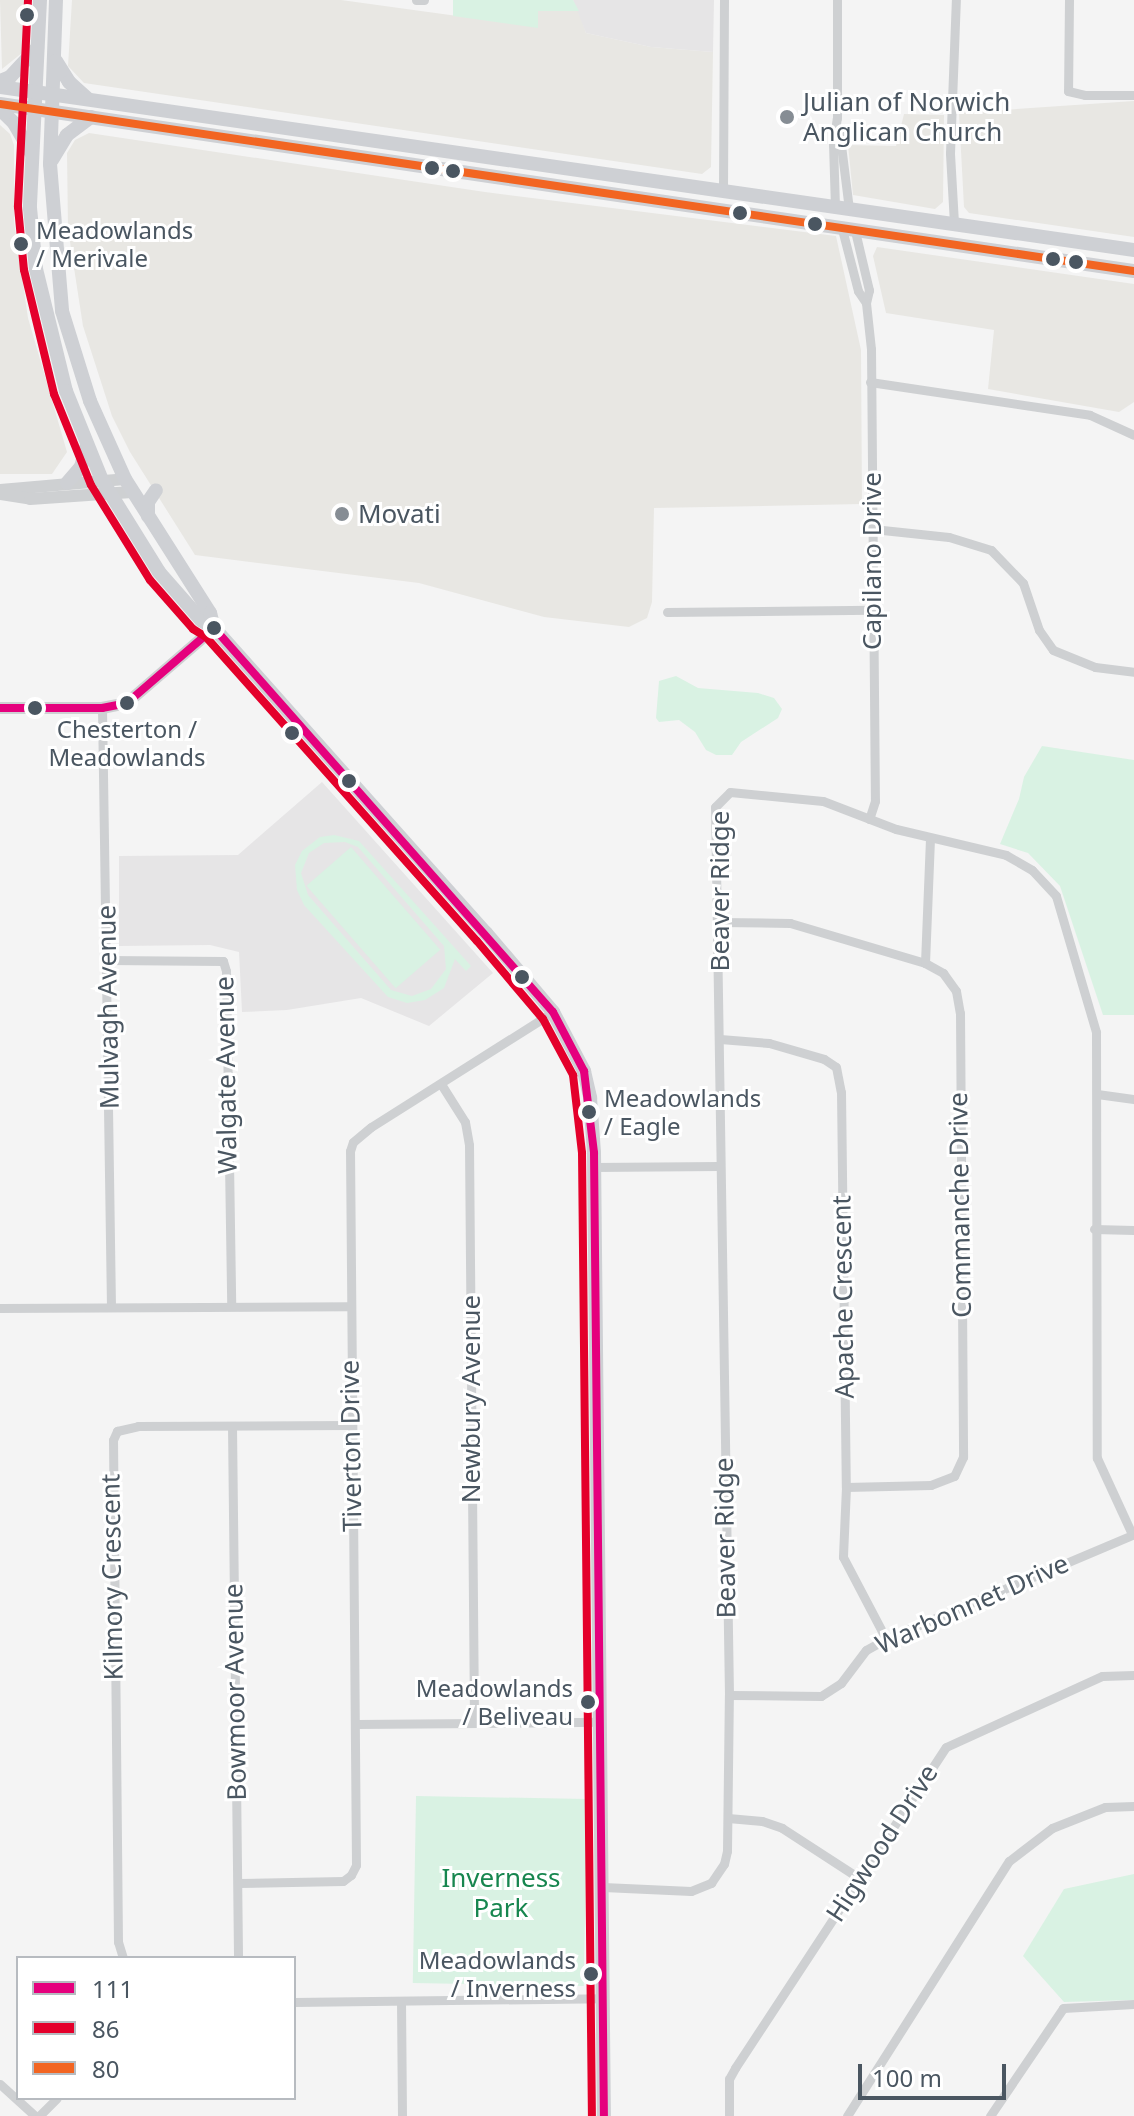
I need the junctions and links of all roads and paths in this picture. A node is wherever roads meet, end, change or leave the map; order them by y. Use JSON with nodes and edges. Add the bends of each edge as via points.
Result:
{"nodes":[{"id":1,"x":40,"y":0,"type":"edge"},
{"id":2,"x":56,"y":0,"type":"edge"},
{"id":3,"x":416,"y":0,"type":"edge"},
{"id":4,"x":424,"y":0,"type":"edge"},
{"id":5,"x":724,"y":0,"type":"edge"},
{"id":6,"x":837,"y":0,"type":"edge"},
{"id":7,"x":956,"y":0,"type":"edge"},
{"id":8,"x":1069,"y":0,"type":"edge"},
{"id":9,"x":37,"y":48,"type":"junction"},
{"id":10,"x":55,"y":57,"type":"junction"},
{"id":11,"x":0,"y":84,"type":"edge"},
{"id":12,"x":34,"y":92,"type":"junction"},
{"id":13,"x":53,"y":95,"type":"junction"},
{"id":14,"x":1134,"y":95,"type":"edge"},
{"id":15,"x":92,"y":101,"type":"junction"},
{"id":16,"x":0,"y":106,"type":"edge"},
{"id":17,"x":33,"y":109,"type":"junction"},
{"id":18,"x":52,"y":112,"type":"junction"},
{"id":19,"x":91,"y":117,"type":"junction"},
{"id":20,"x":31,"y":153,"type":"junction"},
{"id":21,"x":497,"y":159,"type":"junction"},
{"id":22,"x":50,"y":164,"type":"junction"},
{"id":23,"x":490,"y":176,"type":"junction"},
{"id":24,"x":723,"y":190,"type":"junction"},
{"id":25,"x":842,"y":208,"type":"junction"},
{"id":26,"x":954,"y":223,"type":"junction"},
{"id":27,"x":848,"y":230,"type":"junction"},
{"id":28,"x":1134,"y":250,"type":"edge"},
{"id":29,"x":1134,"y":271,"type":"edge"},
{"id":30,"x":870,"y":382,"type":"junction"},
{"id":31,"x":1134,"y":435,"type":"edge"},
{"id":32,"x":86,"y":448,"type":"junction"},
{"id":33,"x":102,"y":480,"type":"junction"},
{"id":34,"x":67,"y":483,"type":"junction"},
{"id":35,"x":129,"y":485,"type":"junction"},
{"id":36,"x":156,"y":490,"type":"dead end"},
{"id":37,"x":0,"y":492,"type":"edge"},
{"id":38,"x":110,"y":495,"type":"junction"},
{"id":39,"x":148,"y":520,"type":"junction"},
{"id":40,"x":873,"y":529,"type":"junction"},
{"id":41,"x":872,"y":610,"type":"junction"},
{"id":42,"x":667,"y":612,"type":"dead end"},
{"id":43,"x":214,"y":628,"type":"junction"},
{"id":44,"x":1134,"y":672,"type":"edge"},
{"id":45,"x":0,"y":708,"type":"edge"},
{"id":46,"x":102,"y":708,"type":"junction"},
{"id":47,"x":869,"y":819,"type":"junction"},
{"id":48,"x":930,"y":838,"type":"junction"},
{"id":49,"x":719,"y":922,"type":"junction"},
{"id":50,"x":108,"y":960,"type":"junction"},
{"id":51,"x":925,"y":963,"type":"junction"},
{"id":52,"x":553,"y":1012,"type":"junction"},
{"id":53,"x":720,"y":1039,"type":"junction"},
{"id":54,"x":441,"y":1084,"type":"junction"},
{"id":55,"x":1097,"y":1094,"type":"junction"},
{"id":56,"x":1134,"y":1099,"type":"edge"},
{"id":57,"x":719,"y":1166,"type":"junction"},
{"id":58,"x":594,"y":1167,"type":"junction"},
{"id":59,"x":1094,"y":1229,"type":"junction"},
{"id":60,"x":1134,"y":1230,"type":"edge"},
{"id":61,"x":111,"y":1306,"type":"junction"},
{"id":62,"x":231,"y":1306,"type":"junction"},
{"id":63,"x":349,"y":1306,"type":"junction"},
{"id":64,"x":0,"y":1308,"type":"edge"},
{"id":65,"x":350,"y":1425,"type":"junction"},
{"id":66,"x":232,"y":1426,"type":"junction"},
{"id":67,"x":846,"y":1487,"type":"junction"},
{"id":68,"x":1133,"y":1534,"type":"edge"},
{"id":69,"x":886,"y":1639,"type":"junction"},
{"id":70,"x":1134,"y":1675,"type":"edge"},
{"id":71,"x":729,"y":1695,"type":"junction"},
{"id":72,"x":601,"y":1722,"type":"junction"},
{"id":73,"x":474,"y":1723,"type":"junction"},
{"id":74,"x":357,"y":1724,"type":"junction"},
{"id":75,"x":1134,"y":1806,"type":"edge"},
{"id":76,"x":728,"y":1818,"type":"junction"},
{"id":77,"x":859,"y":1878,"type":"junction"},
{"id":78,"x":239,"y":1883,"type":"junction"},
{"id":79,"x":603,"y":1887,"type":"junction"},
{"id":80,"x":122,"y":1956,"type":"edge"},
{"id":81,"x":238,"y":1956,"type":"edge"},
{"id":82,"x":604,"y":1998,"type":"junction"},
{"id":83,"x":401,"y":2001,"type":"junction"},
{"id":84,"x":296,"y":2002,"type":"edge"},
{"id":85,"x":1134,"y":2004,"type":"edge"},
{"id":86,"x":0,"y":2084,"type":"edge"},
{"id":87,"x":16,"y":2098,"type":"edge"},
{"id":88,"x":18,"y":2100,"type":"edge"},
{"id":89,"x":55,"y":2100,"type":"edge"},
{"id":90,"x":37,"y":2116,"type":"edge"},
{"id":91,"x":402,"y":2116,"type":"edge"},
{"id":92,"x":604,"y":2116,"type":"edge"},
{"id":93,"x":729,"y":2116,"type":"edge"},
{"id":94,"x":847,"y":2116,"type":"edge"},
{"id":95,"x":990,"y":2116,"type":"edge"}],
"edges":[{"from":1,"to":9,"type":"main road"},
{"from":2,"to":10,"type":"main road"},
{"from":3,"to":4,"type":"street"},
{"from":5,"to":24,"type":"street"},
{"from":6,"to":25,"type":"street","via":[[833,145]]},
{"from":7,"to":26,"type":"street","via":[[950,153]]},
{"from":8,"to":14,"type":"street","via":[[1068,91]]},
{"from":9,"to":11,"type":"main road"},
{"from":9,"to":12,"type":"main road"},
{"from":10,"to":13,"type":"main road"},
{"from":10,"to":15,"type":"main road","via":[[69,82]]},
{"from":11,"to":12,"type":"main road"},
{"from":12,"to":13,"type":"main road"},
{"from":12,"to":17,"type":"main road"},
{"from":13,"to":15,"type":"main road"},
{"from":13,"to":18,"type":"main road"},
{"from":15,"to":21,"type":"main road"},
{"from":16,"to":17,"type":"main road"},
{"from":16,"to":20,"type":"main road"},
{"from":17,"to":18,"type":"main road"},
{"from":17,"to":20,"type":"main road"},
{"from":18,"to":19,"type":"main road"},
{"from":18,"to":22,"type":"main road"},
{"from":19,"to":22,"type":"main road","via":[[67,135]]},
{"from":19,"to":23,"type":"main road"},
{"from":20,"to":32,"type":"main road","via":[[36,269],[62,378]]},
{"from":21,"to":23,"type":"main road"},
{"from":21,"to":24,"type":"main road"},
{"from":22,"to":35,"type":"main road","via":[[62,311],[90,401]]},
{"from":23,"to":27,"type":"main road"},
{"from":24,"to":25,"type":"main road"},
{"from":25,"to":26,"type":"main road"},
{"from":25,"to":27,"type":"street","name":"Capilano Drive"},
{"from":26,"to":28,"type":"main road"},
{"from":27,"to":29,"type":"main road"},
{"from":27,"to":30,"type":"street","name":"Capilano Drive","via":[[869,290]]},
{"from":30,"to":31,"type":"street","via":[[1090,415]]},
{"from":30,"to":40,"type":"street","name":"Capilano Drive"},
{"from":32,"to":33,"type":"main road"},
{"from":32,"to":34,"type":"main road","via":[[81,467]]},
{"from":33,"to":34,"type":"street"},
{"from":33,"to":35,"type":"street"},
{"from":33,"to":38,"type":"main road"},
{"from":34,"to":37,"type":"street"},
{"from":35,"to":38,"type":"street"},
{"from":35,"to":39,"type":"main road"},
{"from":36,"to":39,"type":"main road","via":[[148,502]]},
{"from":37,"to":38,"type":"street","via":[[30,499]]},
{"from":38,"to":43,"type":"main road","via":[[159,572]]},
{"from":39,"to":43,"type":"main road","via":[[210,613]]},
{"from":40,"to":41,"type":"street","name":"Capilano Drive"},
{"from":40,"to":44,"type":"street","via":[[949,537],[991,550],[1023,583],[1039,630],[1053,650],[1095,667]]},
{"from":41,"to":42,"type":"street"},
{"from":41,"to":47,"type":"street","name":"Capilano Drive","via":[[875,801]]},
{"from":43,"to":46,"type":"street","via":[[147,689],[127,703]]},
{"from":43,"to":52,"type":"main road"},
{"from":45,"to":46,"type":"street"},
{"from":46,"to":50,"type":"street","name":"Mulvagh Avenue"},
{"from":47,"to":48,"type":"street","name":"Beaver Ridge"},
{"from":47,"to":49,"type":"street","name":"Beaver Ridge","via":[[823,801],[784,795],[742,790],[721,798],[715,807]]},
{"from":48,"to":51,"type":"street"},
{"from":48,"to":55,"type":"street","name":"Beaver Ridge","via":[[1018,859],[1049,885],[1062,908],[1094,1020]]},
{"from":49,"to":51,"type":"street","via":[[790,923]]},
{"from":49,"to":53,"type":"street","name":"Beaver Ridge"},
{"from":50,"to":61,"type":"street","name":"Mulvagh Avenue"},
{"from":50,"to":62,"type":"street","name":"Walgate Avenue","via":[[223,961]]},
{"from":51,"to":67,"type":"street","name":"Commanche Drive","via":[[943,973],[956,991],[960,1013],[963,1457],[954,1476],[931,1485]]},
{"from":52,"to":54,"type":"street","name":"Tiverton Drive"},
{"from":52,"to":58,"type":"main road","via":[[584,1071]]},
{"from":53,"to":57,"type":"street","name":"Beaver Ridge"},
{"from":53,"to":67,"type":"street","name":"Apache Crescent","via":[[769,1043],[836,1067],[841,1092]]},
{"from":54,"to":63,"type":"street","name":"Tiverton Drive","via":[[353,1142],[348,1165]]},
{"from":54,"to":73,"type":"street","name":"Newbury Avenue","via":[[465,1122],[469,1145]]},
{"from":55,"to":56,"type":"street"},
{"from":55,"to":59,"type":"street","name":"Beaver Ridge"},
{"from":57,"to":58,"type":"street"},
{"from":57,"to":71,"type":"street","name":"Beaver Ridge"},
{"from":58,"to":72,"type":"main road"},
{"from":59,"to":60,"type":"street"},
{"from":59,"to":68,"type":"street","name":"Beaver Ridge","via":[[1097,1458]]},
{"from":61,"to":62,"type":"street"},
{"from":61,"to":64,"type":"street"},
{"from":62,"to":63,"type":"street"},
{"from":63,"to":65,"type":"street","name":"Tiverton Drive"},
{"from":65,"to":66,"type":"street","name":"Kilmory Crescent"},
{"from":65,"to":74,"type":"street","name":"Tiverton Drive"},
{"from":66,"to":78,"type":"street","name":"Bowmoor Avenue"},
{"from":66,"to":80,"type":"street","name":"Kilmory Crescent","via":[[126,1427],[113,1440],[118,1942]]},
{"from":67,"to":69,"type":"street","name":"Apache Crescent","via":[[843,1557]]},
{"from":68,"to":69,"type":"street","name":"Warbonnet Drive"},
{"from":69,"to":71,"type":"street","name":"Warbonnet Drive","via":[[866,1650],[841,1683],[821,1696]]},
{"from":70,"to":77,"type":"street","name":"Higwood Drive","via":[[1102,1676],[946,1747]]},
{"from":71,"to":76,"type":"street","name":"Beaver Ridge"},
{"from":72,"to":73,"type":"street"},
{"from":72,"to":79,"type":"main road"},
{"from":73,"to":74,"type":"street"},
{"from":74,"to":78,"type":"street","name":"Tiverton Drive","via":[[356,1865],[351,1875],[343,1881]]},
{"from":75,"to":94,"type":"street","via":[[1105,1807],[1052,1828],[1009,1861]]},
{"from":76,"to":77,"type":"street","via":[[782,1828]]},
{"from":76,"to":79,"type":"street","name":"Beaver Ridge","via":[[724,1864],[711,1883],[691,1891]]},
{"from":77,"to":93,"type":"street","name":"Higwood Drive","via":[[735,2068],[729,2079]]},
{"from":78,"to":81,"type":"street","name":"Bowmoor Avenue"},
{"from":79,"to":82,"type":"main road"},
{"from":82,"to":83,"type":"street"},
{"from":82,"to":92,"type":"main road"},
{"from":83,"to":84,"type":"street"},
{"from":83,"to":91,"type":"street"},
{"from":85,"to":95,"type":"street","via":[[1063,2008]]},
{"from":86,"to":87,"type":"street"},
{"from":88,"to":90,"type":"street"},
{"from":89,"to":90,"type":"street"}]}
